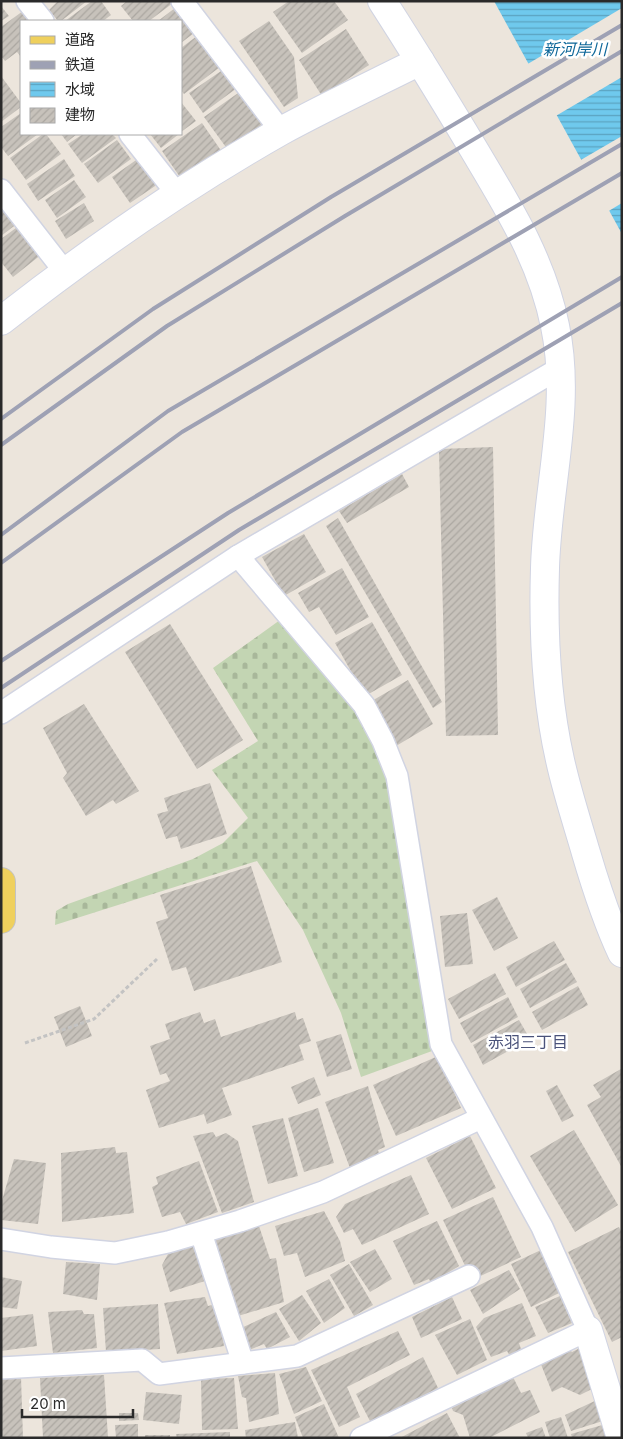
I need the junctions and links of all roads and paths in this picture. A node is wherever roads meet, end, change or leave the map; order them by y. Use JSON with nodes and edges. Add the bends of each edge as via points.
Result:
{"nodes":[{"id":1,"x":27,"y":1,"type":"edge"},
{"id":2,"x":182,"y":1,"type":"edge"},
{"id":3,"x":382,"y":1,"type":"edge"},
{"id":4,"x":42,"y":20,"type":"edge"},
{"id":5,"x":420,"y":60,"type":"junction"},
{"id":6,"x":281,"y":131,"type":"junction"},
{"id":7,"x":131,"y":135,"type":"edge"},
{"id":8,"x":1,"y":190,"type":"edge"},
{"id":9,"x":178,"y":195,"type":"junction"},
{"id":10,"x":65,"y":272,"type":"junction"},
{"id":11,"x":1,"y":320,"type":"edge"},
{"id":12,"x":560,"y":368,"type":"junction"},
{"id":13,"x":238,"y":556,"type":"junction"},
{"id":14,"x":1,"y":713,"type":"edge"},
{"id":15,"x":1,"y":882,"type":"edge"},
{"id":16,"x":1,"y":919,"type":"edge"},
{"id":17,"x":622,"y":953,"type":"edge"},
{"id":18,"x":157,"y":960,"type":"dead end"},
{"id":19,"x":25,"y":1043,"type":"dead end"},
{"id":20,"x":481,"y":1118,"type":"junction"},
{"id":21,"x":201,"y":1233,"type":"junction"},
{"id":22,"x":1,"y":1239,"type":"edge"},
{"id":23,"x":469,"y":1276,"type":"dead end"},
{"id":24,"x":588,"y":1330,"type":"junction"},
{"id":25,"x":243,"y":1364,"type":"junction"},
{"id":26,"x":1,"y":1368,"type":"edge"},
{"id":27,"x":611,"y":1369,"type":"edge"},
{"id":28,"x":361,"y":1438,"type":"edge"},
{"id":29,"x":621,"y":1438,"type":"edge"}],
"edges":[{"from":1,"to":4,"type":"lane"},
{"from":2,"to":6,"type":"lane"},
{"from":3,"to":5,"type":"street"},
{"from":5,"to":6,"type":"street"},
{"from":5,"to":12,"type":"street","via":[[520,225],[535,258],[548,293]]},
{"from":6,"to":9,"type":"street"},
{"from":7,"to":9,"type":"lane"},
{"from":8,"to":10,"type":"lane"},
{"from":9,"to":10,"type":"street"},
{"from":10,"to":11,"type":"street"},
{"from":12,"to":13,"type":"lane"},
{"from":12,"to":17,"type":"street","via":[[560,414],[545,567],[545,631],[550,694],[560,760],[574,813],[597,889]]},
{"from":13,"to":14,"type":"lane"},
{"from":13,"to":20,"type":"lane","via":[[364,705],[383,741],[397,776],[441,1044]]},
{"from":15,"to":16,"type":"main road"},
{"from":18,"to":19,"type":"path","via":[[94,1019]]},
{"from":20,"to":21,"type":"lane","via":[[323,1192]]},
{"from":20,"to":24,"type":"lane","via":[[542,1227]]},
{"from":21,"to":22,"type":"lane","via":[[115,1253]]},
{"from":21,"to":25,"type":"lane"},
{"from":23,"to":25,"type":"lane","via":[[297,1356]]},
{"from":24,"to":27,"type":"street"},
{"from":24,"to":28,"type":"lane"},
{"from":25,"to":26,"type":"lane","via":[[159,1374],[142,1360]]},
{"from":27,"to":29,"type":"street"}]}
